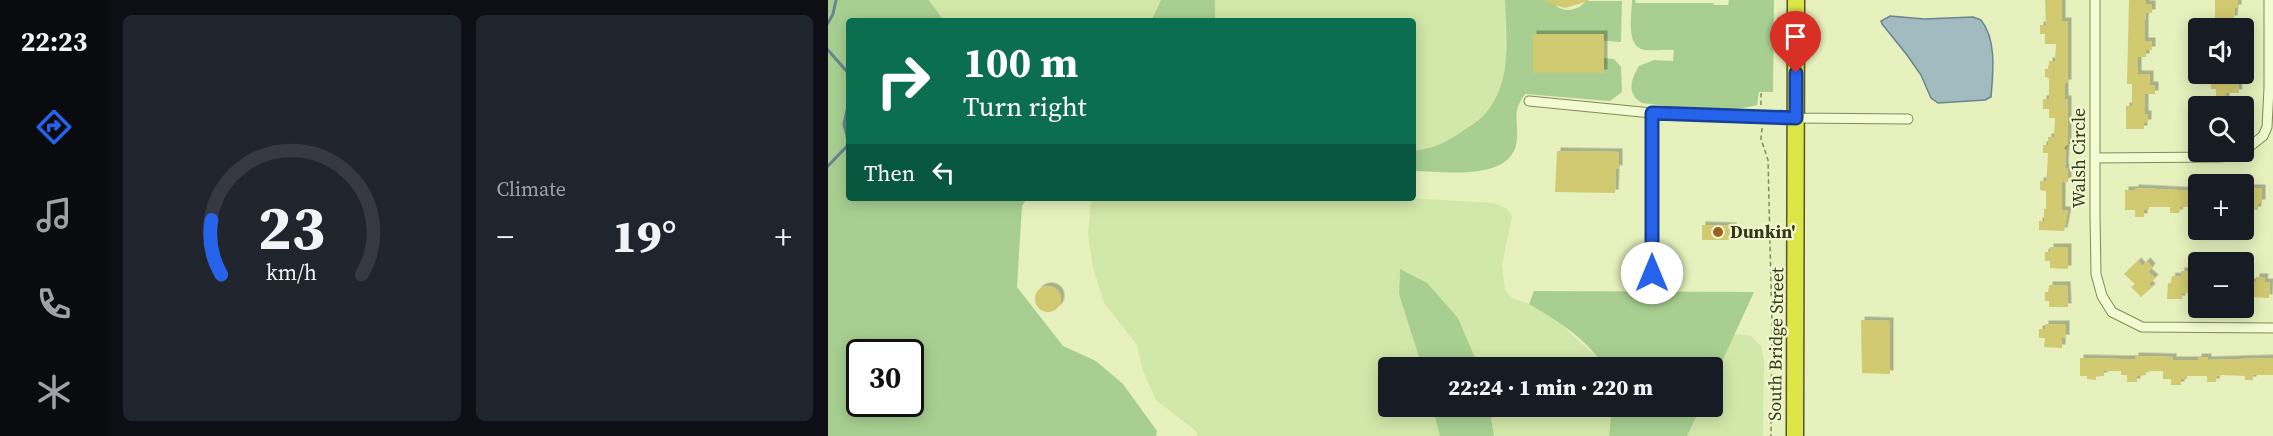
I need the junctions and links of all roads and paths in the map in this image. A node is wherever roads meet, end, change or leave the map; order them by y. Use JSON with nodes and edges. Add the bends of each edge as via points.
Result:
{"nodes":[{"id":1,"x":1796,"y":0,"type":"edge"},
{"id":2,"x":2095,"y":0,"type":"edge"},
{"id":3,"x":2269,"y":0,"type":"edge"},
{"id":4,"x":1764,"y":93,"type":"dead end"},
{"id":5,"x":1529,"y":101,"type":"dead end"},
{"id":6,"x":1761,"y":103,"type":"dead end"},
{"id":7,"x":1652,"y":113,"type":"junction"},
{"id":8,"x":1796,"y":118,"type":"junction"},
{"id":9,"x":1908,"y":119,"type":"dead end"},
{"id":10,"x":1762,"y":130,"type":"dead end"},
{"id":11,"x":2070,"y":142,"type":"dead end"},
{"id":12,"x":2256,"y":143,"type":"joint"},
{"id":13,"x":2066,"y":149,"type":"dead end"},
{"id":14,"x":2263,"y":152,"type":"dead end"},
{"id":15,"x":2188,"y":157,"type":"edge"},
{"id":16,"x":2095,"y":158,"type":"junction"},
{"id":17,"x":1652,"y":273,"type":"dead end"},
{"id":18,"x":2112,"y":312,"type":"junction"},
{"id":19,"x":2105,"y":320,"type":"dead end"},
{"id":20,"x":2273,"y":328,"type":"edge"},
{"id":21,"x":1771,"y":436,"type":"edge"},
{"id":22,"x":1795,"y":436,"type":"edge"}],
"edges":[{"from":1,"to":8,"type":"highway","name":"South Bridge Street"},
{"from":2,"to":16,"type":"street","name":"Walsh Circle"},
{"from":3,"to":12,"type":"street","via":[[2269,109],[2267,127]]},
{"from":4,"to":6,"type":"path"},
{"from":5,"to":7,"type":"street"},
{"from":7,"to":8,"type":"street"},
{"from":7,"to":17,"type":"street"},
{"from":8,"to":9,"type":"street"},
{"from":8,"to":22,"type":"highway","name":"South Bridge Street"},
{"from":10,"to":21,"type":"path","via":[[1768,160]]},
{"from":11,"to":13,"type":"path"},
{"from":12,"to":14,"type":"street"},
{"from":15,"to":16,"type":"street"},
{"from":16,"to":18,"type":"street","name":"Walsh Circle","via":[[2096,274],[2102,296]]},
{"from":18,"to":19,"type":"street"},
{"from":18,"to":20,"type":"street","via":[[2146,327]]}]}
